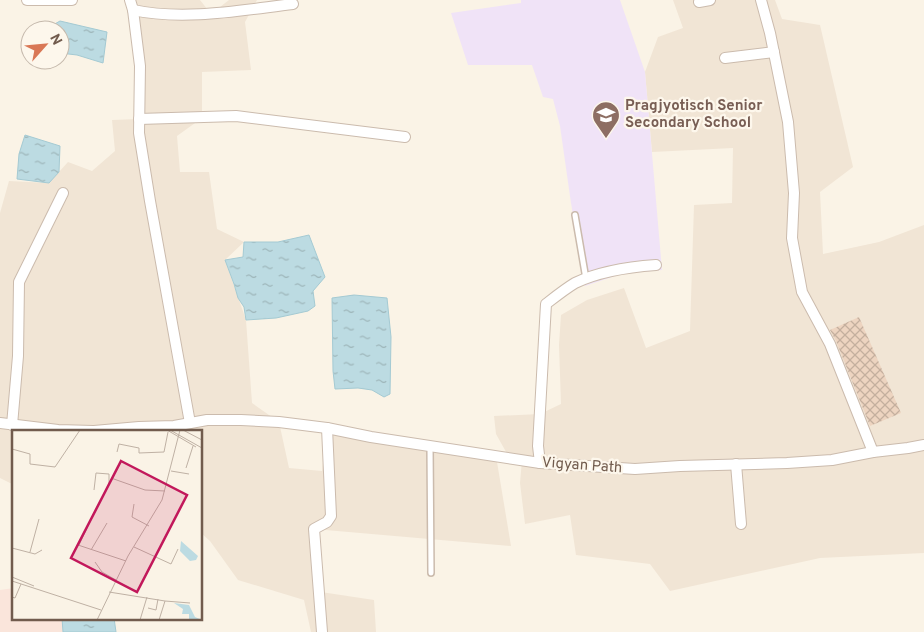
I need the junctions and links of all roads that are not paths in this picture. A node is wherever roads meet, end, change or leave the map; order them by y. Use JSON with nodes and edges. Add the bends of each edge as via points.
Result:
{"nodes":[{"id":1,"x":27,"y":0,"type":"edge"},
{"id":2,"x":72,"y":0,"type":"edge"},
{"id":3,"x":710,"y":0,"type":"edge"},
{"id":4,"x":761,"y":0,"type":"edge"},
{"id":5,"x":699,"y":2,"type":"dead end"},
{"id":6,"x":293,"y":4,"type":"dead end"},
{"id":7,"x":132,"y":5,"type":"edge"},
{"id":8,"x":774,"y":52,"type":"junction"},
{"id":9,"x":725,"y":58,"type":"dead end"},
{"id":10,"x":139,"y":119,"type":"junction"},
{"id":11,"x":405,"y":138,"type":"dead end"},
{"id":12,"x":63,"y":194,"type":"dead end"},
{"id":13,"x":575,"y":215,"type":"dead end"},
{"id":14,"x":656,"y":265,"type":"dead end"},
{"id":15,"x":586,"y":280,"type":"junction"},
{"id":16,"x":0,"y":423,"type":"edge"},
{"id":17,"x":190,"y":423,"type":"junction"},
{"id":18,"x":12,"y":425,"type":"junction"},
{"id":19,"x":327,"y":428,"type":"junction"},
{"id":20,"x":58,"y":430,"type":"edge"},
{"id":21,"x":105,"y":430,"type":"edge"},
{"id":22,"x":430,"y":445,"type":"junction"},
{"id":23,"x":924,"y":445,"type":"edge"},
{"id":24,"x":873,"y":452,"type":"junction"},
{"id":25,"x":540,"y":463,"type":"junction"},
{"id":26,"x":736,"y":464,"type":"junction"},
{"id":27,"x":741,"y":524,"type":"dead end"},
{"id":28,"x":431,"y":573,"type":"dead end"},
{"id":29,"x":322,"y":632,"type":"edge"}],
"edges":[{"from":1,"to":2,"type":"street"},
{"from":3,"to":5,"type":"street"},
{"from":4,"to":8,"type":"street"},
{"from":6,"to":7,"type":"street","via":[[207,15],[148,13]]},
{"from":7,"to":10,"type":"street","via":[[140,66]]},
{"from":8,"to":9,"type":"street"},
{"from":8,"to":24,"type":"street","via":[[788,122],[794,193],[792,238],[802,292],[830,344]]},
{"from":10,"to":11,"type":"street","via":[[236,116]]},
{"from":10,"to":17,"type":"street","via":[[150,201]]},
{"from":12,"to":18,"type":"street","via":[[19,282],[18,356]]},
{"from":13,"to":15,"type":"lane"},
{"from":14,"to":15,"type":"street","via":[[633,266]]},
{"from":15,"to":25,"type":"street","via":[[574,284],[546,304],[538,446]]},
{"from":16,"to":18,"type":"street","name":"Vigyan Path"},
{"from":17,"to":19,"type":"street","name":"Vigyan Path","via":[[241,420]]},
{"from":17,"to":21,"type":"street","name":"Vigyan Path"},
{"from":18,"to":20,"type":"street","name":"Vigyan Path"},
{"from":19,"to":22,"type":"street","name":"Vigyan Path"},
{"from":19,"to":29,"type":"street","via":[[331,516],[314,529]]},
{"from":22,"to":25,"type":"street","name":"Vigyan Path"},
{"from":22,"to":28,"type":"lane"},
{"from":23,"to":24,"type":"street","name":"Vigyan Path"},
{"from":24,"to":26,"type":"street","name":"Vigyan Path","via":[[787,464]]},
{"from":25,"to":26,"type":"street","name":"Vigyan Path","via":[[635,469]]},
{"from":26,"to":27,"type":"street"}]}
